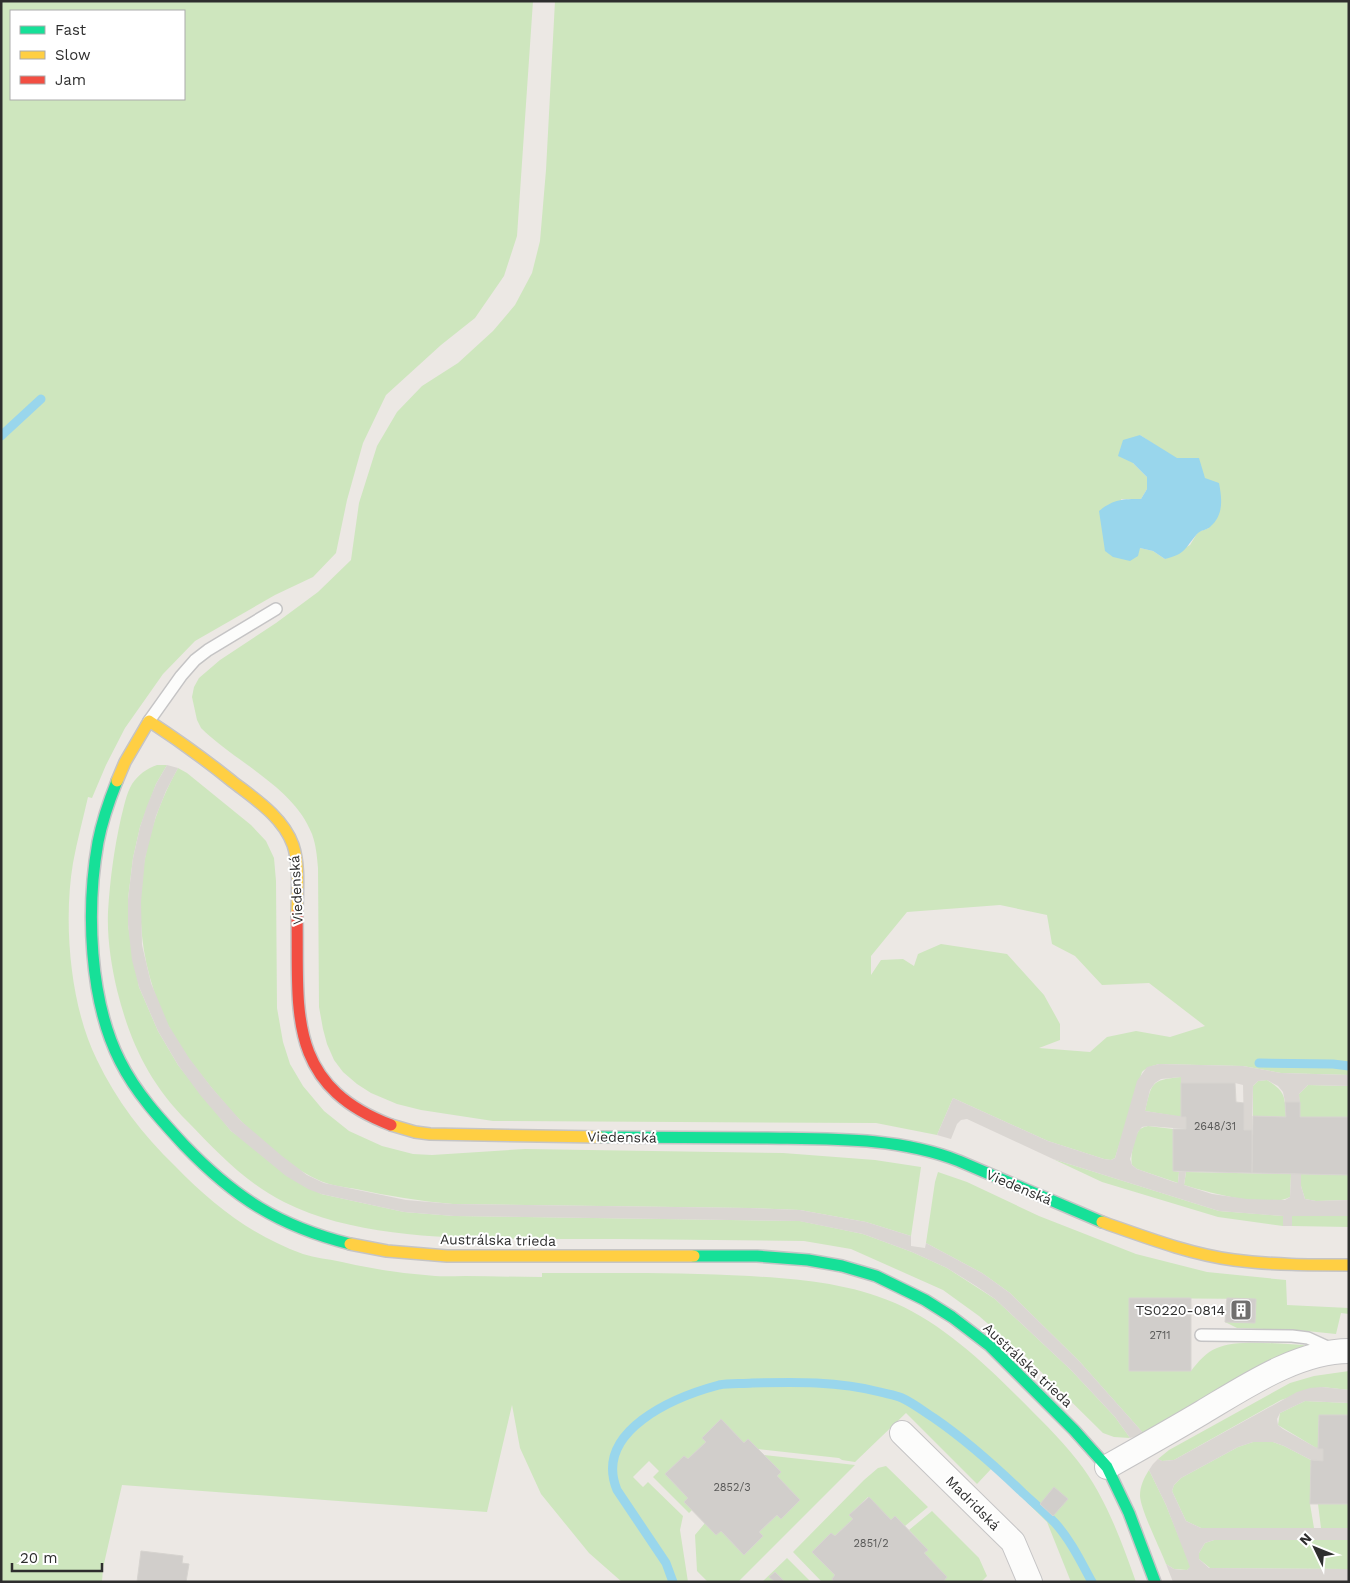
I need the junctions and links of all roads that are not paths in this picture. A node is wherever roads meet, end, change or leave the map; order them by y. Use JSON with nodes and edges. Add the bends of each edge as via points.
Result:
{"nodes":[{"id":1,"x":276,"y":609,"type":"dead end"},
{"id":2,"x":149,"y":721,"type":"junction"},
{"id":3,"x":1349,"y":1265,"type":"edge"},
{"id":4,"x":1201,"y":1334,"type":"dead end"},
{"id":5,"x":1342,"y":1351,"type":"edge"},
{"id":6,"x":902,"y":1433,"type":"dead end"},
{"id":7,"x":1107,"y":1466,"type":"junction"},
{"id":8,"x":1030,"y":1582,"type":"edge"},
{"id":9,"x":1156,"y":1582,"type":"edge"}],
"edges":[{"from":1,"to":2,"type":"lane","via":[[195,660]]},
{"from":2,"to":3,"type":"street","name":"Viedenská","via":[[198,754],[265,807],[286,832],[295,853],[297,874],[298,1008],[303,1036],[319,1073],[334,1092],[360,1112],[389,1125],[417,1132],[457,1135],[817,1139],[910,1146],[936,1152],[1095,1220],[1170,1246],[1233,1260],[1289,1265]]},
{"from":2,"to":7,"type":"street","name":"Austrálska trieda","via":[[118,776],[100,833],[91,924],[104,1016],[118,1058],[136,1089],[206,1168],[241,1198],[282,1222],[320,1236],[387,1251],[452,1256],[757,1256],[808,1260],[876,1276],[952,1316],[990,1346]]},
{"from":4,"to":5,"type":"lane","via":[[1292,1336],[1308,1338]]},
{"from":5,"to":7,"type":"street","via":[[1300,1361],[1263,1376]]},
{"from":6,"to":8,"type":"street","name":"Madridská","via":[[1013,1542]]},
{"from":7,"to":9,"type":"street","name":"Austrálska trieda"}]}
